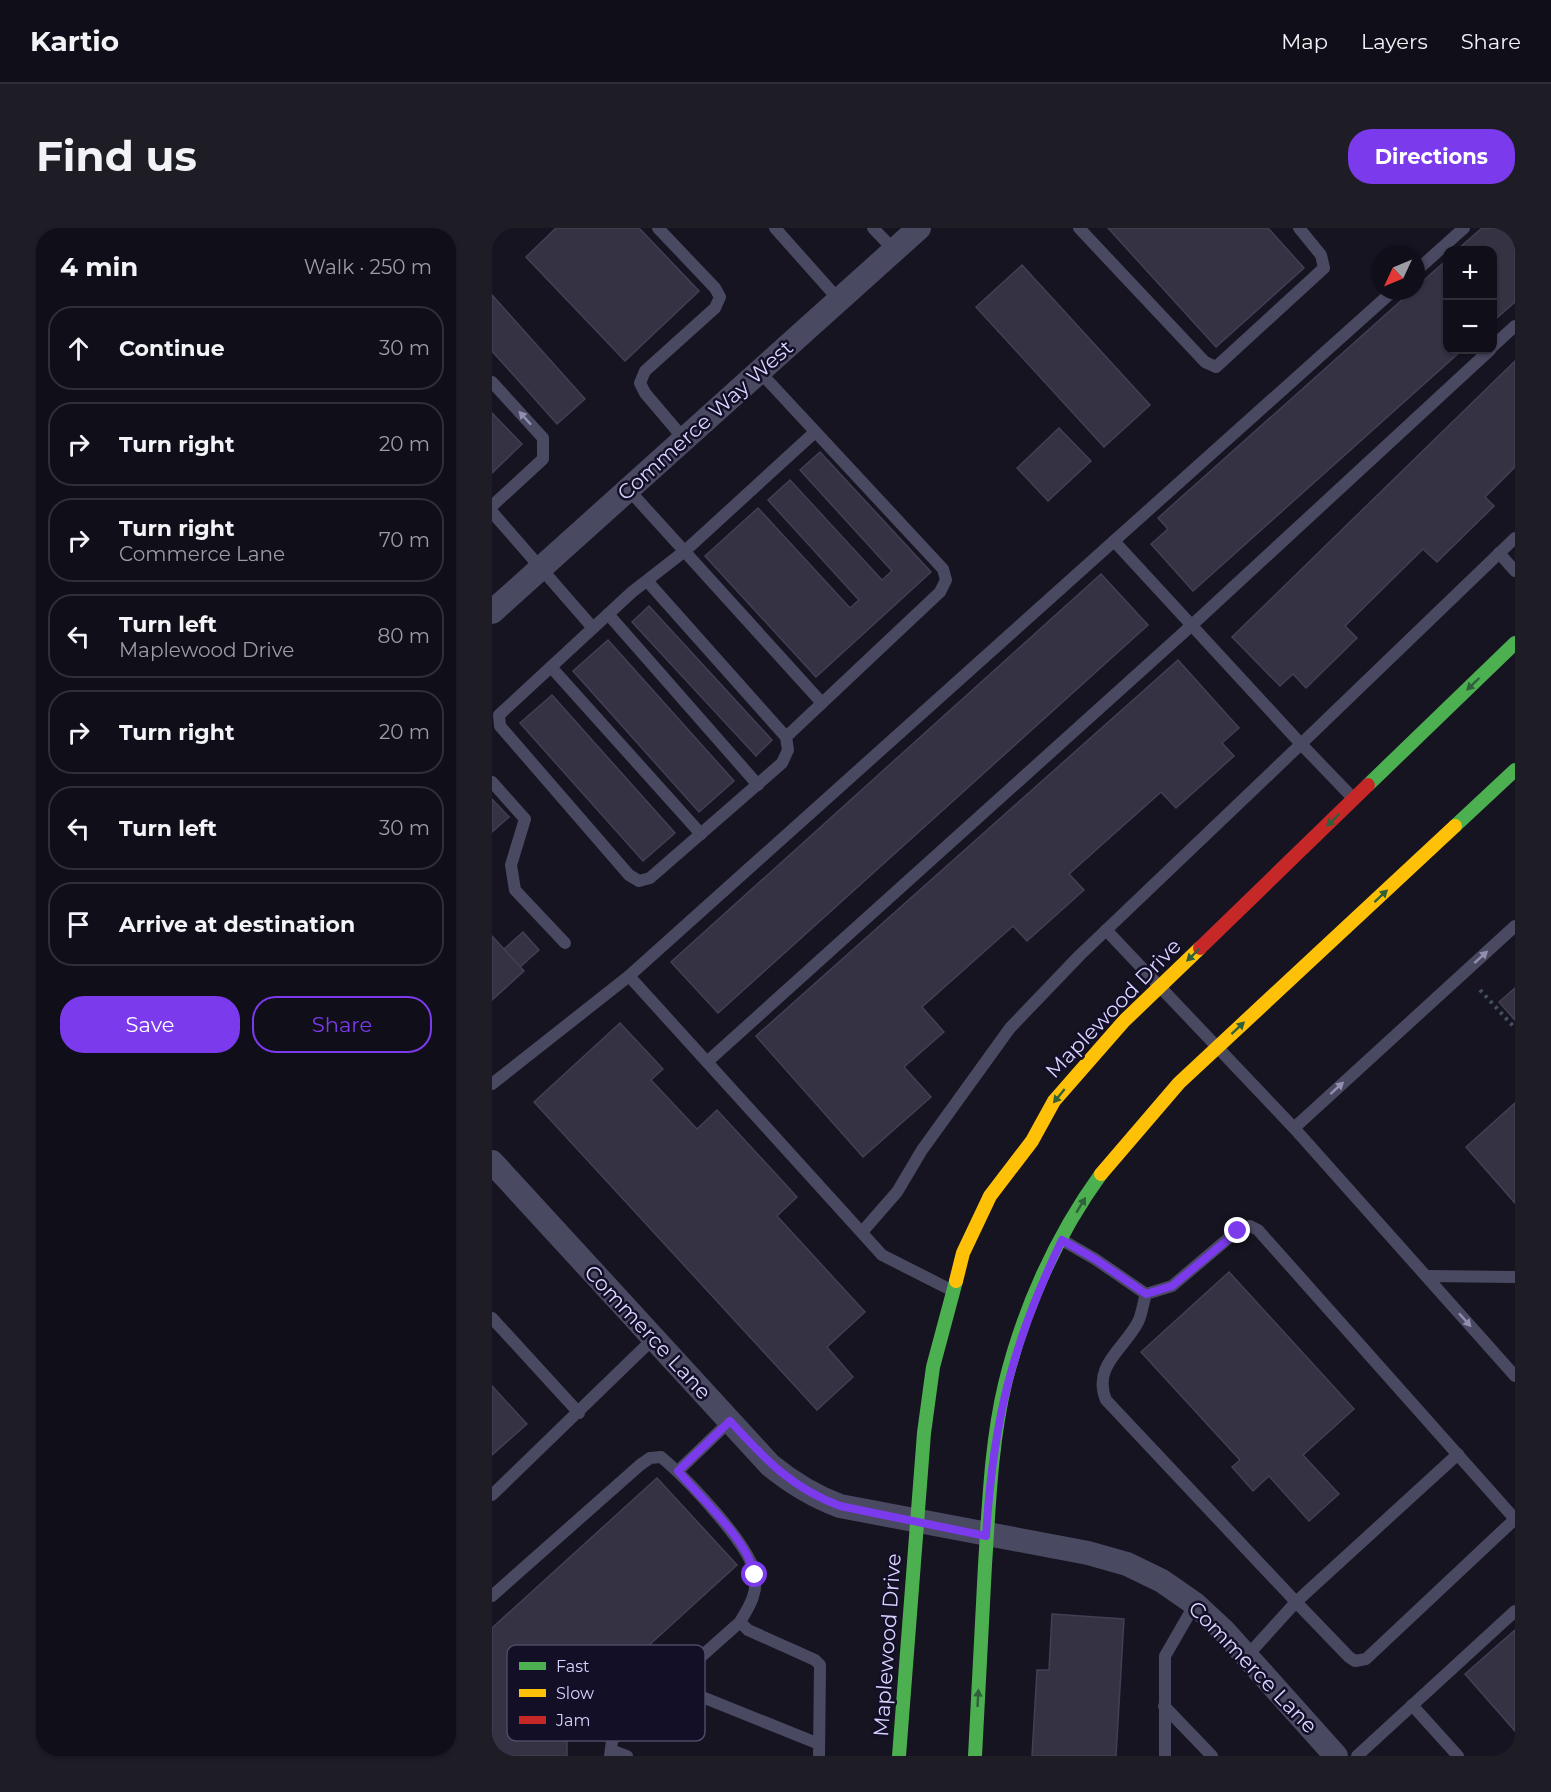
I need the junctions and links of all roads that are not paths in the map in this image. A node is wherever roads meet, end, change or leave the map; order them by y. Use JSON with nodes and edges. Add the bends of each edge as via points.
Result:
{"nodes":[{"id":1,"x":658,"y":228,"type":"edge"},
{"id":2,"x":775,"y":228,"type":"edge"},
{"id":3,"x":873,"y":228,"type":"edge"},
{"id":4,"x":919,"y":228,"type":"edge"},
{"id":5,"x":1079,"y":228,"type":"edge"},
{"id":6,"x":1299,"y":228,"type":"edge"},
{"id":7,"x":1464,"y":228,"type":"edge"},
{"id":8,"x":894,"y":250,"type":"junction"},
{"id":9,"x":1425,"y":263,"type":"edge"},
{"id":10,"x":839,"y":300,"type":"junction"},
{"id":11,"x":1383,"y":300,"type":"edge"},
{"id":12,"x":1515,"y":326,"type":"edge"},
{"id":13,"x":1497,"y":342,"type":"edge"},
{"id":14,"x":1485,"y":354,"type":"edge"},
{"id":15,"x":759,"y":371,"type":"junction"},
{"id":16,"x":492,"y":382,"type":"edge"},
{"id":17,"x":815,"y":432,"type":"junction"},
{"id":18,"x":684,"y":439,"type":"junction"},
{"id":19,"x":628,"y":489,"type":"junction"},
{"id":20,"x":492,"y":506,"type":"edge"},
{"id":21,"x":492,"y":512,"type":"edge"},
{"id":22,"x":1515,"y":538,"type":"edge"},
{"id":23,"x":1114,"y":541,"type":"junction"},
{"id":24,"x":686,"y":550,"type":"junction"},
{"id":25,"x":1499,"y":554,"type":"junction"},
{"id":26,"x":540,"y":569,"type":"junction"},
{"id":27,"x":1515,"y":571,"type":"edge"},
{"id":28,"x":648,"y":582,"type":"junction"},
{"id":29,"x":492,"y":612,"type":"edge"},
{"id":30,"x":608,"y":614,"type":"junction"},
{"id":31,"x":1192,"y":625,"type":"junction"},
{"id":32,"x":592,"y":628,"type":"junction"},
{"id":33,"x":1515,"y":643,"type":"edge"},
{"id":34,"x":550,"y":667,"type":"junction"},
{"id":35,"x":822,"y":703,"type":"junction"},
{"id":36,"x":786,"y":736,"type":"junction"},
{"id":37,"x":1301,"y":744,"type":"junction"},
{"id":38,"x":1515,"y":770,"type":"edge"},
{"id":39,"x":492,"y":782,"type":"edge"},
{"id":40,"x":758,"y":785,"type":"junction"},
{"id":41,"x":1354,"y":799,"type":"junction"},
{"id":42,"x":701,"y":834,"type":"junction"},
{"id":43,"x":1515,"y":926,"type":"edge"},
{"id":44,"x":1106,"y":930,"type":"junction"},
{"id":45,"x":565,"y":943,"type":"dead end"},
{"id":46,"x":629,"y":976,"type":"junction"},
{"id":47,"x":1159,"y":988,"type":"junction"},
{"id":48,"x":1216,"y":1048,"type":"junction"},
{"id":49,"x":707,"y":1062,"type":"junction"},
{"id":50,"x":492,"y":1084,"type":"edge"},
{"id":51,"x":1294,"y":1128,"type":"junction"},
{"id":52,"x":492,"y":1162,"type":"edge"},
{"id":53,"x":862,"y":1232,"type":"junction"},
{"id":54,"x":1062,"y":1240,"type":"junction"},
{"id":55,"x":1426,"y":1276,"type":"junction"},
{"id":56,"x":1514,"y":1278,"type":"edge"},
{"id":57,"x":952,"y":1290,"type":"junction"},
{"id":58,"x":1146,"y":1294,"type":"junction"},
{"id":59,"x":492,"y":1318,"type":"edge"},
{"id":60,"x":654,"y":1338,"type":"junction"},
{"id":61,"x":1515,"y":1376,"type":"edge"},
{"id":62,"x":579,"y":1413,"type":"junction"},
{"id":63,"x":730,"y":1421,"type":"junction"},
{"id":64,"x":1458,"y":1454,"type":"junction"},
{"id":65,"x":678,"y":1471,"type":"junction"},
{"id":66,"x":492,"y":1495,"type":"edge"},
{"id":67,"x":917,"y":1522,"type":"junction"},
{"id":68,"x":986,"y":1536,"type":"junction"},
{"id":69,"x":492,"y":1596,"type":"edge"},
{"id":70,"x":1296,"y":1602,"type":"junction"},
{"id":71,"x":1195,"y":1604,"type":"junction"},
{"id":72,"x":1515,"y":1611,"type":"edge"},
{"id":73,"x":740,"y":1622,"type":"junction"},
{"id":74,"x":705,"y":1653,"type":"edge"},
{"id":75,"x":1247,"y":1656,"type":"junction"},
{"id":76,"x":705,"y":1700,"type":"edge"},
{"id":77,"x":1412,"y":1705,"type":"junction"},
{"id":78,"x":1164,"y":1706,"type":"junction"},
{"id":79,"x":819,"y":1750,"type":"edge"},
{"id":80,"x":611,"y":1753,"type":"edge"},
{"id":81,"x":627,"y":1756,"type":"edge"},
{"id":82,"x":899,"y":1756,"type":"edge"},
{"id":83,"x":975,"y":1756,"type":"edge"},
{"id":84,"x":1165,"y":1756,"type":"edge"},
{"id":85,"x":1212,"y":1756,"type":"edge"},
{"id":86,"x":1336,"y":1756,"type":"edge"},
{"id":87,"x":1357,"y":1756,"type":"edge"},
{"id":88,"x":1458,"y":1756,"type":"edge"}],
"edges":[{"from":1,"to":18,"type":"lane","via":[[720,297],[715,308],[645,371],[639,382]]},
{"from":2,"to":10,"type":"lane"},
{"from":3,"to":8,"type":"lane"},
{"from":4,"to":8,"type":"street","name":"Commerce Way West"},
{"from":5,"to":6,"type":"lane","via":[[1205,362],[1216,368],[1324,268],[1321,255]]},
{"from":7,"to":9,"type":"lane"},
{"from":8,"to":10,"type":"street","name":"Commerce Way West"},
{"from":10,"to":15,"type":"street","name":"Commerce Way West"},
{"from":11,"to":23,"type":"lane"},
{"from":12,"to":13,"type":"lane"},
{"from":14,"to":31,"type":"lane"},
{"from":15,"to":17,"type":"lane"},
{"from":15,"to":18,"type":"street","name":"Commerce Way West"},
{"from":20,"to":16,"type":"lane","one_way":true,"via":[[543,459],[543,438]]},
{"from":17,"to":24,"type":"lane"},
{"from":17,"to":35,"type":"lane","via":[[943,569],[946,580],[940,592]]},
{"from":18,"to":19,"type":"street","name":"Commerce Way West"},
{"from":19,"to":24,"type":"lane"},
{"from":19,"to":26,"type":"street","name":"Commerce Way West"},
{"from":21,"to":26,"type":"lane"},
{"from":22,"to":25,"type":"lane"},
{"from":23,"to":31,"type":"lane"},
{"from":23,"to":46,"type":"lane"},
{"from":24,"to":28,"type":"lane"},
{"from":24,"to":35,"type":"lane"},
{"from":25,"to":27,"type":"lane"},
{"from":25,"to":37,"type":"lane"},
{"from":26,"to":29,"type":"street","name":"Commerce Way West"},
{"from":26,"to":32,"type":"lane"},
{"from":28,"to":30,"type":"lane"},
{"from":28,"to":36,"type":"lane"},
{"from":30,"to":32,"type":"lane"},
{"from":30,"to":40,"type":"lane"},
{"from":31,"to":37,"type":"lane"},
{"from":31,"to":49,"type":"lane"},
{"from":32,"to":34,"type":"lane"},
{"from":33,"to":41,"type":"street","name":"Maplewood Drive","one_way":true},
{"from":34,"to":42,"type":"lane"},
{"from":34,"to":42,"type":"lane","via":[[499,715],[500,726],[629,875],[639,881],[650,879]]},
{"from":35,"to":36,"type":"lane"},
{"from":36,"to":40,"type":"lane","via":[[788,750],[782,763]]},
{"from":37,"to":41,"type":"lane"},
{"from":37,"to":44,"type":"lane"},
{"from":48,"to":38,"type":"street","one_way":true},
{"from":39,"to":45,"type":"lane","via":[[525,819],[511,865],[515,890]]},
{"from":40,"to":42,"type":"lane"},
{"from":41,"to":47,"type":"street","name":"Maplewood Drive","one_way":true},
{"from":51,"to":43,"type":"lane","one_way":true},
{"from":44,"to":47,"type":"lane"},
{"from":44,"to":53,"type":"lane","via":[[1010,1028],[922,1150],[897,1192]]},
{"from":46,"to":49,"type":"lane"},
{"from":46,"to":50,"type":"lane"},
{"from":47,"to":48,"type":"lane"},
{"from":47,"to":57,"type":"street","name":"Maplewood Drive","one_way":true,"via":[[1124,1021],[1054,1101],[1032,1141],[990,1196],[963,1253]]},
{"from":48,"to":51,"type":"lane"},
{"from":54,"to":48,"type":"street","one_way":true,"via":[[1089,1193],[1131,1136]]},
{"from":49,"to":53,"type":"lane"},
{"from":51,"to":55,"type":"lane"},
{"from":52,"to":60,"type":"street","name":"Commerce Lane"},
{"from":53,"to":57,"type":"lane","via":[[882,1256]]},
{"from":54,"to":58,"type":"lane"},
{"from":54,"to":68,"type":"street","via":[[1034,1298],[999,1412]]},
{"from":55,"to":56,"type":"lane"},
{"from":55,"to":61,"type":"lane","one_way":true},
{"from":57,"to":67,"type":"street","name":"Maplewood Drive","via":[[933,1367]]},
{"from":58,"to":64,"type":"lane","via":[[1172,1286],[1238,1231],[1250,1226],[1258,1230]]},
{"from":58,"to":70,"type":"lane","via":[[1138,1322],[1102,1376],[1106,1400]]},
{"from":59,"to":62,"type":"lane"},
{"from":60,"to":62,"type":"lane"},
{"from":60,"to":63,"type":"street","name":"Commerce Lane"},
{"from":62,"to":66,"type":"lane"},
{"from":63,"to":65,"type":"lane"},
{"from":63,"to":67,"type":"street","name":"Commerce Lane","via":[[770,1465],[802,1489],[840,1506]]},
{"from":64,"to":70,"type":"lane"},
{"from":64,"to":70,"type":"lane","via":[[1515,1518],[1366,1659],[1355,1661],[1349,1657]]},
{"from":65,"to":69,"type":"lane","via":[[661,1457],[639,1465]]},
{"from":65,"to":73,"type":"lane","via":[[751,1560],[755,1590]]},
{"from":67,"to":68,"type":"street","name":"Commerce Lane"},
{"from":67,"to":82,"type":"street","name":"Maplewood Drive"},
{"from":68,"to":71,"type":"street","name":"Commerce Lane","via":[[1089,1553],[1127,1564],[1162,1581]]},
{"from":83,"to":68,"type":"street","one_way":true},
{"from":70,"to":75,"type":"lane"},
{"from":71,"to":75,"type":"street","name":"Commerce Lane"},
{"from":71,"to":78,"type":"lane","via":[[1165,1656]]},
{"from":72,"to":77,"type":"lane"},
{"from":73,"to":74,"type":"lane"},
{"from":73,"to":79,"type":"lane","via":[[748,1630],[820,1665]]},
{"from":75,"to":86,"type":"street","name":"Commerce Lane"},
{"from":76,"to":79,"type":"lane"},
{"from":77,"to":87,"type":"lane"},
{"from":77,"to":88,"type":"lane"},
{"from":78,"to":84,"type":"lane"},
{"from":78,"to":85,"type":"lane"},
{"from":80,"to":81,"type":"lane"}]}
